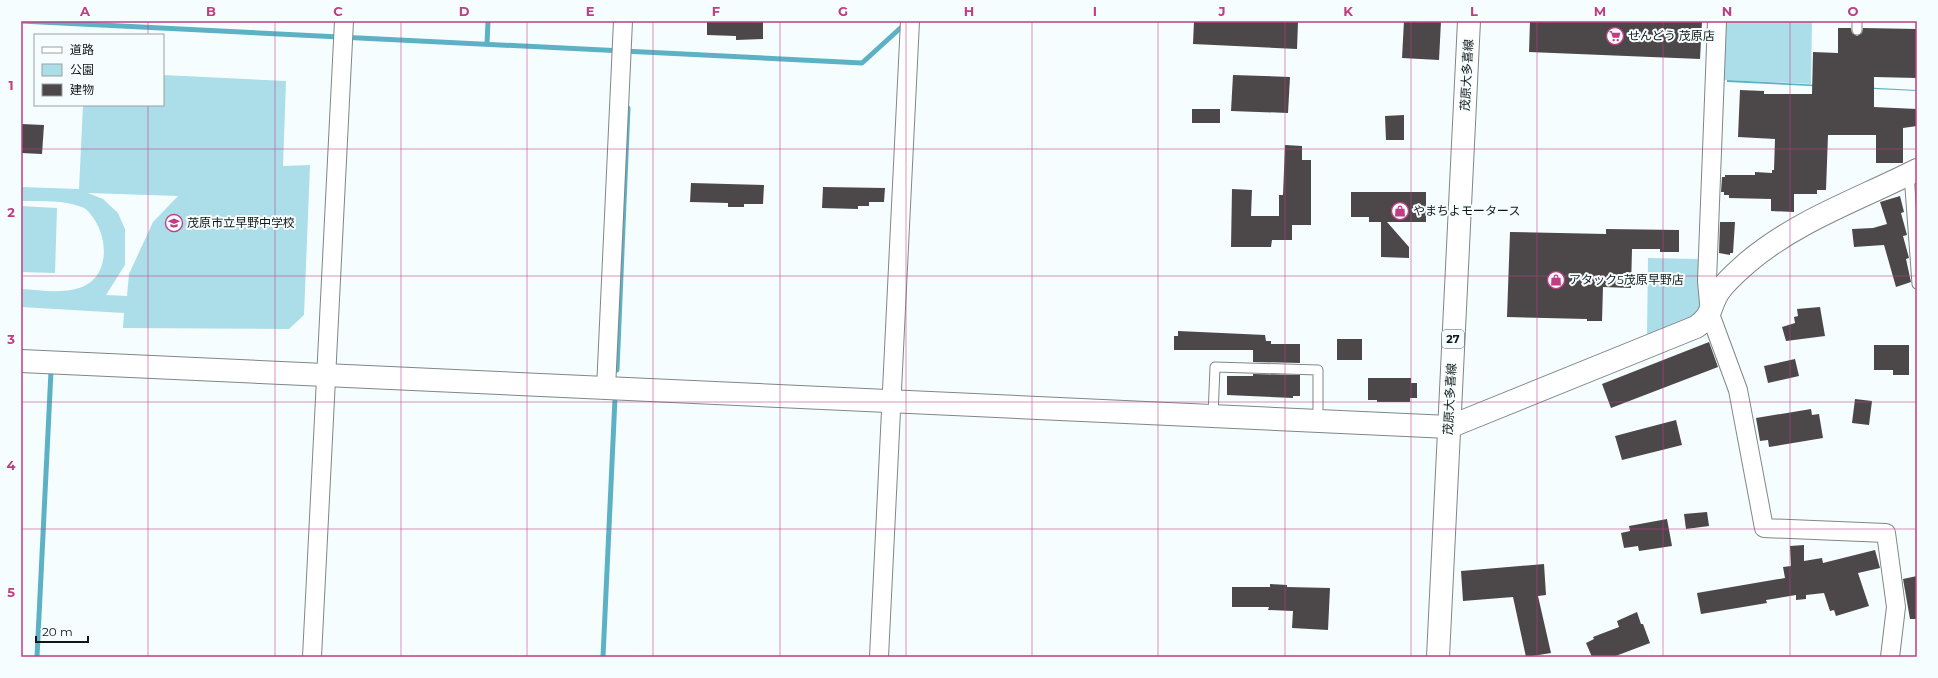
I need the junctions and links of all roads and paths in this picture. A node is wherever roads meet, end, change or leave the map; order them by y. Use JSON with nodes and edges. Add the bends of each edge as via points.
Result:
{"nodes":[{"id":1,"x":623,"y":21,"type":"edge"},
{"id":2,"x":1469,"y":21,"type":"edge"},
{"id":3,"x":1717,"y":21,"type":"edge"},
{"id":4,"x":910,"y":27,"type":"edge"},
{"id":5,"x":343,"y":32,"type":"edge"},
{"id":6,"x":1913,"y":172,"type":"edge"},
{"id":7,"x":1917,"y":284,"type":"edge"},
{"id":8,"x":1710,"y":314,"type":"junction"},
{"id":9,"x":21,"y":361,"type":"edge"},
{"id":10,"x":325,"y":375,"type":"junction"},
{"id":11,"x":606,"y":389,"type":"junction"},
{"id":12,"x":891,"y":402,"type":"junction"},
{"id":13,"x":1213,"y":416,"type":"junction"},
{"id":14,"x":1318,"y":421,"type":"junction"},
{"id":15,"x":1449,"y":427,"type":"junction"},
{"id":16,"x":312,"y":657,"type":"edge"},
{"id":17,"x":879,"y":657,"type":"edge"},
{"id":18,"x":1438,"y":657,"type":"edge"},
{"id":19,"x":1890,"y":657,"type":"edge"}],
"edges":[{"from":1,"to":11,"type":"street"},
{"from":2,"to":15,"type":"street","name":"茂原大多喜線","number":"27"},
{"from":3,"to":8,"type":"street","via":[[1707,282]]},
{"from":4,"to":12,"type":"street"},
{"from":5,"to":10,"type":"street"},
{"from":6,"to":7,"type":"lane"},
{"from":6,"to":8,"type":"street","via":[[1849,201],[1777,239],[1720,289]]},
{"from":8,"to":15,"type":"street","via":[[1696,327]]},
{"from":8,"to":19,"type":"street","via":[[1738,390],[1764,528],[1886,533],[1896,607]]},
{"from":9,"to":10,"type":"street"},
{"from":10,"to":11,"type":"street"},
{"from":10,"to":16,"type":"street"},
{"from":11,"to":12,"type":"street"},
{"from":12,"to":13,"type":"street"},
{"from":12,"to":17,"type":"street"},
{"from":13,"to":14,"type":"street"},
{"from":13,"to":14,"type":"lane","via":[[1215,367],[1318,370]]},
{"from":14,"to":15,"type":"street"},
{"from":15,"to":18,"type":"street","name":"茂原大多喜線","number":"27"}]}
